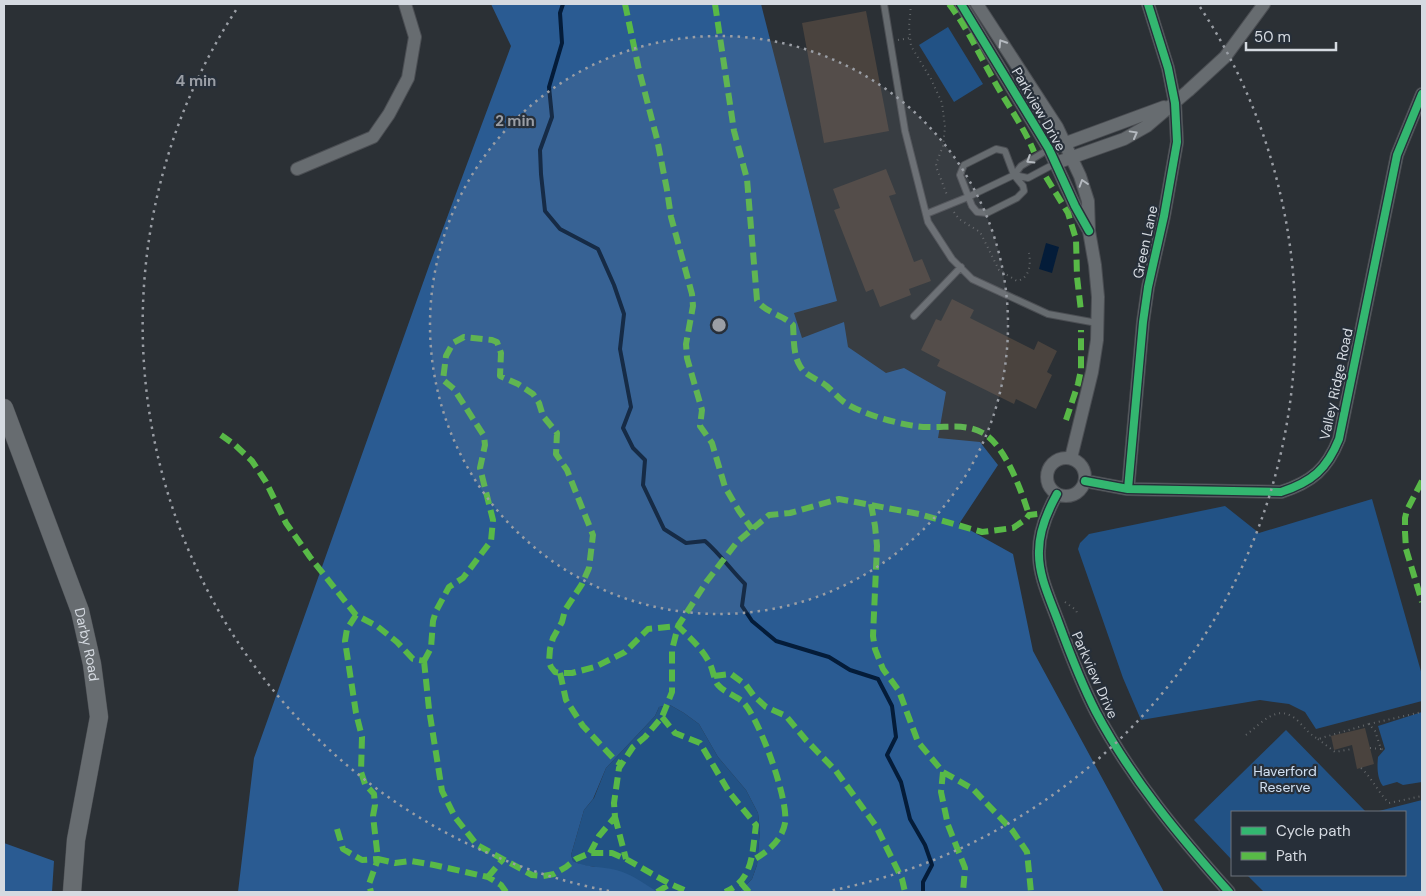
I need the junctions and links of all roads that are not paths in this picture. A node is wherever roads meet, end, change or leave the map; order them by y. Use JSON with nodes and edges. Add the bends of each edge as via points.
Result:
{"nodes":[{"id":1,"x":405,"y":4,"type":"edge"},
{"id":2,"x":884,"y":4,"type":"edge"},
{"id":3,"x":961,"y":4,"type":"edge"},
{"id":4,"x":977,"y":4,"type":"edge"},
{"id":5,"x":1148,"y":4,"type":"edge"},
{"id":6,"x":1264,"y":4,"type":"edge"},
{"id":7,"x":1422,"y":94,"type":"edge"},
{"id":8,"x":1175,"y":103,"type":"junction"},
{"id":9,"x":1064,"y":144,"type":"junction"},
{"id":10,"x":1049,"y":149,"type":"junction"},
{"id":11,"x":1071,"y":157,"type":"junction"},
{"id":12,"x":1056,"y":163,"type":"junction"},
{"id":13,"x":297,"y":169,"type":"dead end"},
{"id":14,"x":1014,"y":175,"type":"junction"},
{"id":15,"x":968,"y":197,"type":"junction"},
{"id":16,"x":926,"y":214,"type":"junction"},
{"id":17,"x":1089,"y":231,"type":"junction"},
{"id":18,"x":961,"y":267,"type":"junction"},
{"id":19,"x":914,"y":316,"type":"dead end"},
{"id":20,"x":1097,"y":323,"type":"junction"},
{"id":21,"x":4,"y":408,"type":"edge"},
{"id":22,"x":1071,"y":458,"type":"junction"},
{"id":23,"x":1085,"y":481,"type":"junction"},
{"id":24,"x":1128,"y":489,"type":"junction"},
{"id":25,"x":1057,"y":494,"type":"junction"},
{"id":26,"x":72,"y":892,"type":"edge"},
{"id":27,"x":1228,"y":892,"type":"edge"}],
"edges":[{"from":1,"to":13,"type":"street","via":[[415,37],[408,78],[389,114],[373,137]]},
{"from":2,"to":16,"type":"lane","via":[[905,131]]},
{"from":3,"to":10,"type":"street","name":"Parkview Drive"},
{"from":9,"to":4,"type":"street","name":"Parkview Drive","one_way":true,"via":[[1043,105]]},
{"from":5,"to":8,"type":"street","name":"Green Lane"},
{"from":6,"to":8,"type":"street","via":[[1224,57]]},
{"from":7,"to":24,"type":"street","name":"Valley Ridge Road","via":[[1397,155],[1343,418],[1336,446],[1327,462],[1302,484],[1281,492]]},
{"from":8,"to":9,"type":"street"},
{"from":11,"to":8,"type":"street","one_way":true,"via":[[1124,139],[1147,126]]},
{"from":8,"to":24,"type":"street","name":"Green Lane","via":[[1176,151],[1143,322]]},
{"from":9,"to":10,"type":"street"},
{"from":9,"to":11,"type":"street","name":"Parkview Drive"},
{"from":10,"to":12,"type":"street","name":"Parkview Drive"},
{"from":10,"to":14,"type":"lane","one_way":true,"via":[[1021,166]]},
{"from":11,"to":12,"type":"street"},
{"from":17,"to":11,"type":"street","name":"Parkview Drive","one_way":true,"via":[[1088,201]]},
{"from":12,"to":14,"type":"lane","via":[[1028,178]]},
{"from":12,"to":17,"type":"street","name":"Parkview Drive"},
{"from":14,"to":15,"type":"lane"},
{"from":14,"to":15,"type":"lane","via":[[1024,191],[987,213],[977,212]]},
{"from":14,"to":15,"type":"lane","via":[[1005,151],[996,149],[964,165],[960,175]]},
{"from":15,"to":16,"type":"lane"},
{"from":16,"to":18,"type":"lane","via":[[952,259]]},
{"from":17,"to":20,"type":"street","name":"Parkview Drive","via":[[1098,298]]},
{"from":18,"to":19,"type":"lane"},
{"from":18,"to":20,"type":"lane","via":[[972,279],[1048,314]]},
{"from":20,"to":22,"type":"street","name":"Parkview Drive","via":[[1092,372]]},
{"from":21,"to":26,"type":"main road","name":"Darby Road","via":[[80,611],[94,682],[99,718],[76,840]]},
{"from":22,"to":23,"type":"street","via":[[1084,469]]},
{"from":22,"to":25,"type":"street","via":[[1054,461],[1047,471],[1048,485]]},
{"from":23,"to":24,"type":"street","name":"Valley Ridge Road"},
{"from":23,"to":25,"type":"street","via":[[1081,489],[1070,496]]},
{"from":25,"to":27,"type":"street","name":"Parkview Drive","via":[[1042,531],[1039,562],[1086,691],[1108,733],[1158,808]]}]}
